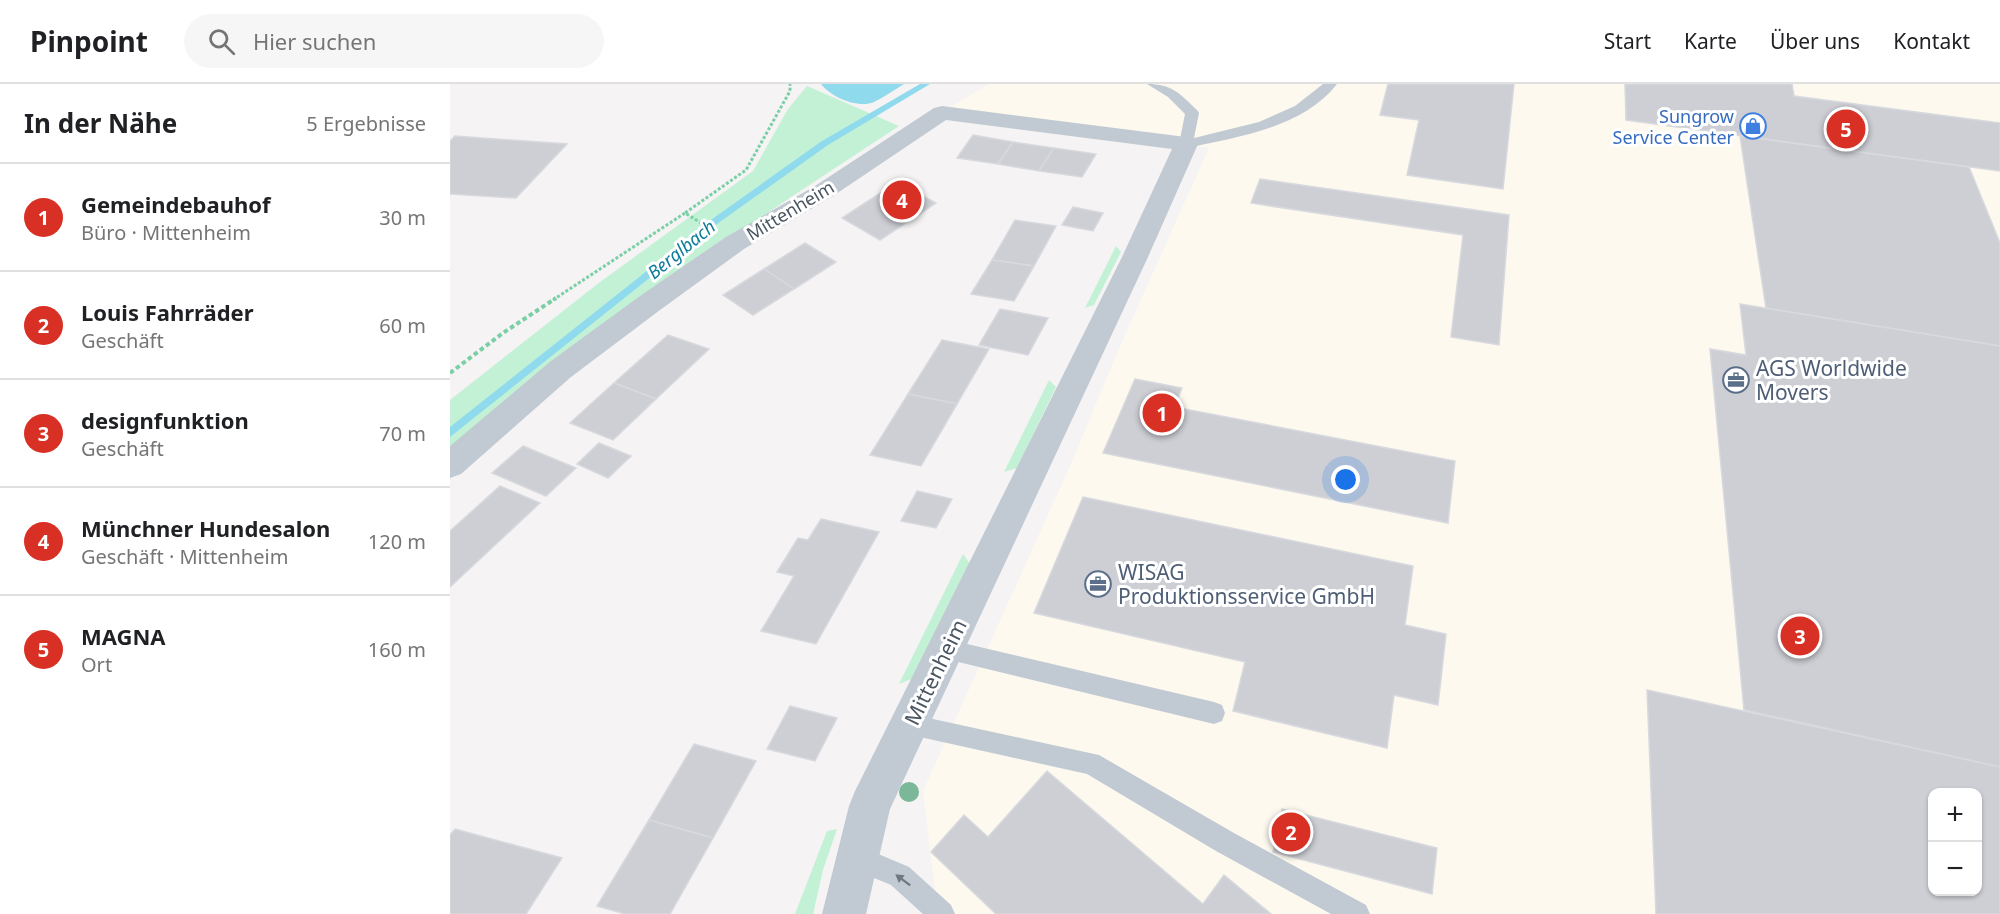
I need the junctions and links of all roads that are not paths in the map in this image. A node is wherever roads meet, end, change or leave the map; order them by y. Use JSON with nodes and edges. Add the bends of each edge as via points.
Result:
{"nodes":[{"id":1,"x":1153,"y":84,"type":"edge"},
{"id":2,"x":1331,"y":84,"type":"edge"},
{"id":3,"x":1134,"y":118,"type":"dead end"},
{"id":4,"x":1186,"y":144,"type":"junction"},
{"id":5,"x":450,"y":465,"type":"edge"},
{"id":6,"x":946,"y":649,"type":"junction"},
{"id":7,"x":1215,"y":713,"type":"dead end"},
{"id":8,"x":910,"y":724,"type":"junction"},
{"id":9,"x":857,"y":858,"type":"junction"},
{"id":10,"x":844,"y":914,"type":"edge"},
{"id":11,"x":942,"y":914,"type":"edge"},
{"id":12,"x":1357,"y":914,"type":"edge"}],
"edges":[{"from":1,"to":4,"type":"lane","via":[[1173,94],[1192,114]]},
{"from":2,"to":4,"type":"lane","via":[[1295,112],[1250,129]]},
{"from":3,"to":4,"type":"street"},
{"from":4,"to":5,"type":"street","name":"Mittenheim","via":[[942,113],[824,191],[735,243],[650,303],[561,369]]},
{"from":4,"to":6,"type":"street","name":"Mittenheim"},
{"from":6,"to":7,"type":"lane"},
{"from":6,"to":8,"type":"street","name":"Mittenheim"},
{"from":8,"to":9,"type":"street","name":"Mittenheim","via":[[870,806]]},
{"from":8,"to":12,"type":"lane","via":[[1091,763]]},
{"from":9,"to":10,"type":"street","name":"Mittenheim"},
{"from":11,"to":9,"type":"lane","one_way":true,"via":[[900,876]]}]}
